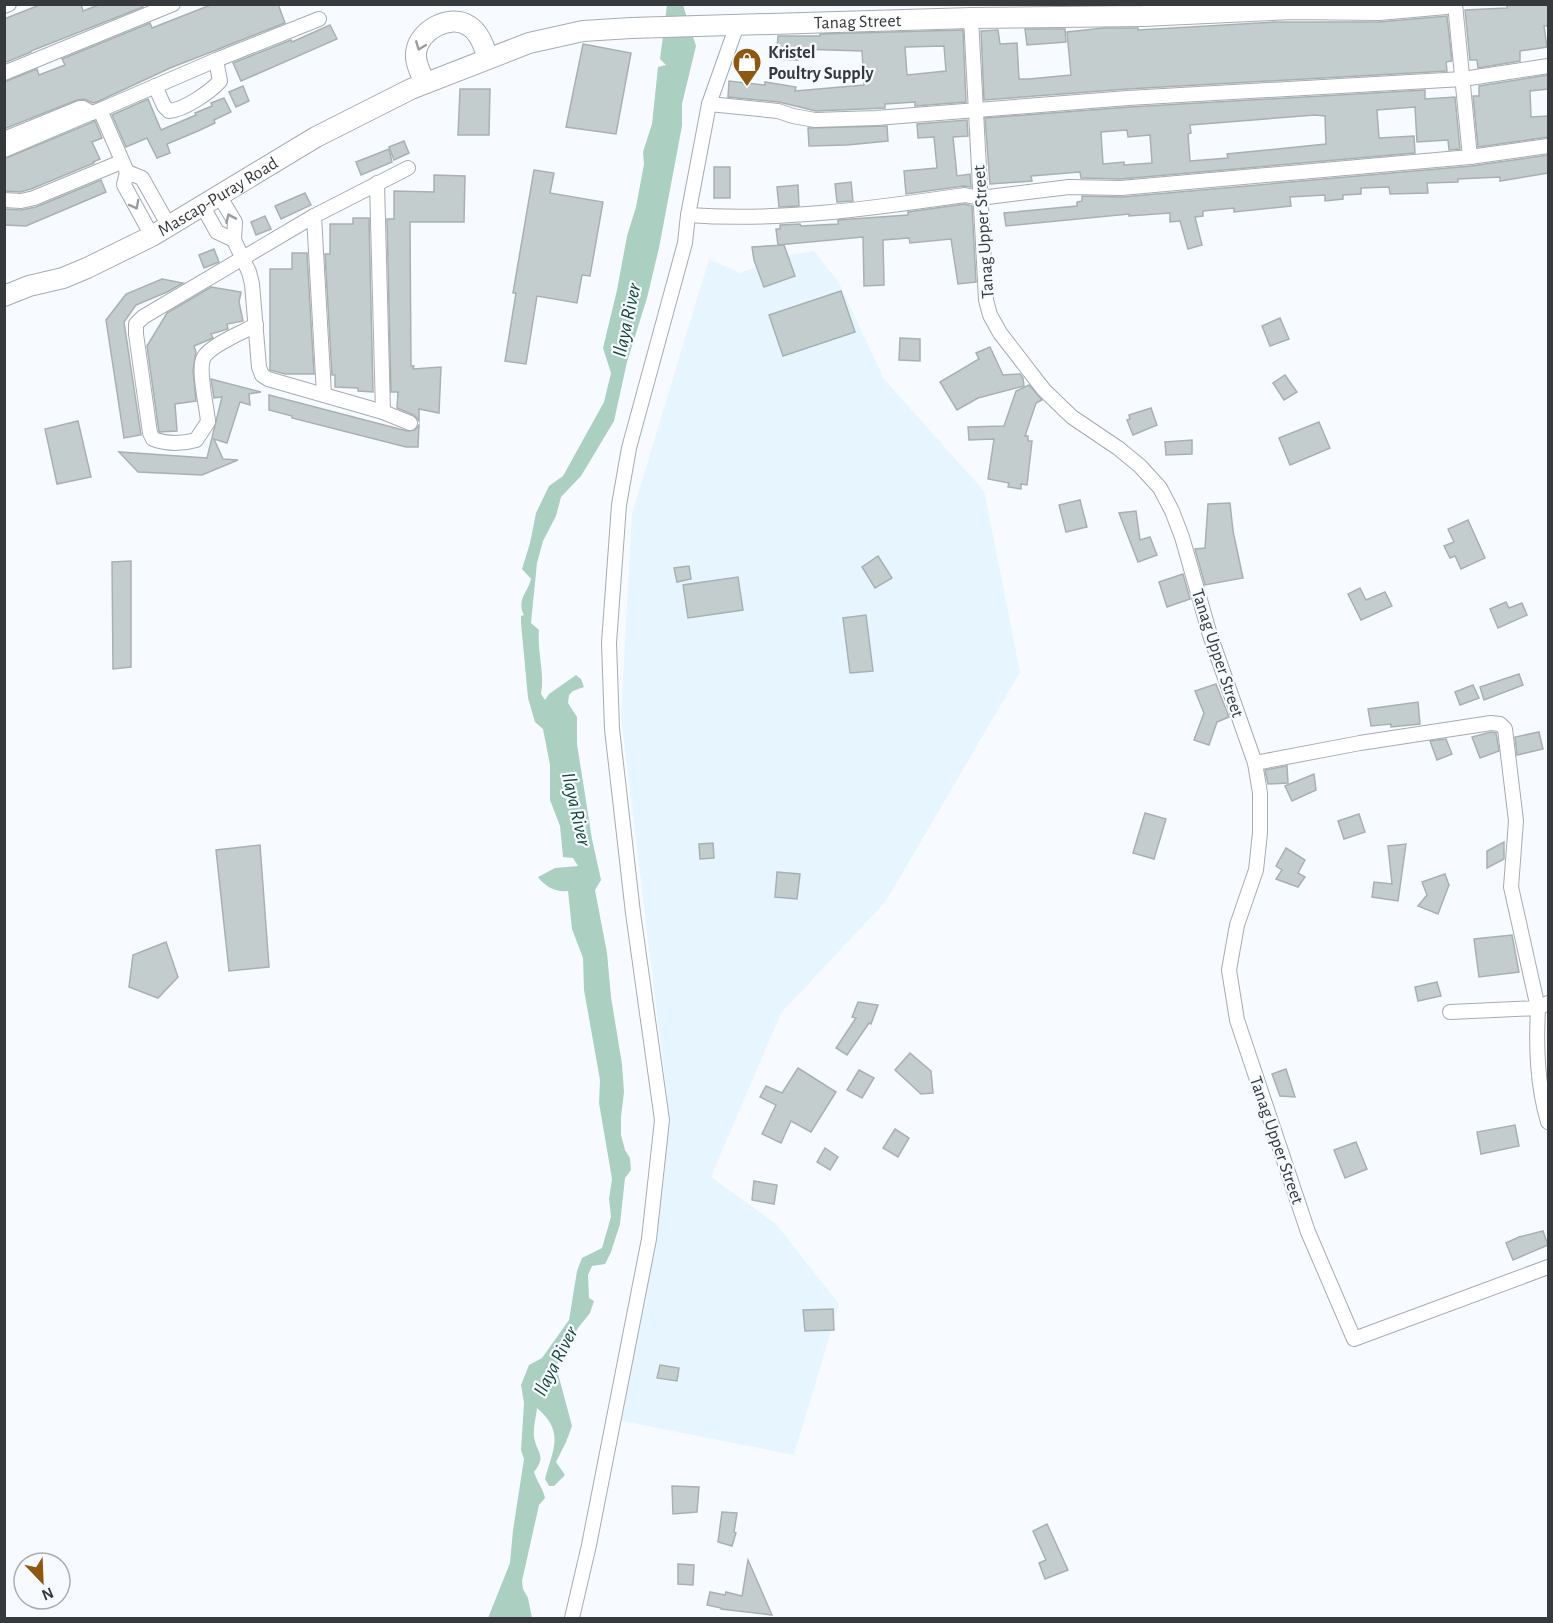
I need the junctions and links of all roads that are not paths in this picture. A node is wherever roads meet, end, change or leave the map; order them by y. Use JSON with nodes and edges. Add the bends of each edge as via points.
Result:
{"nodes":[{"id":1,"x":173,"y":4,"type":"edge"},
{"id":2,"x":1446,"y":4,"type":"edge"},
{"id":3,"x":1455,"y":4,"type":"edge"},
{"id":4,"x":1199,"y":9,"type":"edge"},
{"id":5,"x":449,"y":13,"type":"edge"},
{"id":6,"x":828,"y":14,"type":"edge"},
{"id":7,"x":971,"y":18,"type":"junction"},
{"id":8,"x":319,"y":19,"type":"dead end"},
{"id":9,"x":737,"y":25,"type":"junction"},
{"id":10,"x":488,"y":58,"type":"junction"},
{"id":11,"x":216,"y":60,"type":"junction"},
{"id":12,"x":1548,"y":66,"type":"edge"},
{"id":13,"x":4,"y":74,"type":"edge"},
{"id":14,"x":1463,"y":79,"type":"junction"},
{"id":15,"x":425,"y":83,"type":"junction"},
{"id":16,"x":155,"y":86,"type":"junction"},
{"id":17,"x":709,"y":104,"type":"junction"},
{"id":18,"x":975,"y":110,"type":"junction"},
{"id":19,"x":96,"y":111,"type":"junction"},
{"id":20,"x":4,"y":139,"type":"edge"},
{"id":21,"x":1548,"y":146,"type":"edge"},
{"id":22,"x":4,"y":150,"type":"edge"},
{"id":23,"x":1470,"y":156,"type":"junction"},
{"id":24,"x":124,"y":167,"type":"junction"},
{"id":25,"x":408,"y":168,"type":"dead end"},
{"id":26,"x":378,"y":183,"type":"junction"},
{"id":27,"x":980,"y":198,"type":"junction"},
{"id":28,"x":4,"y":200,"type":"edge"},
{"id":29,"x":212,"y":202,"type":"junction"},
{"id":30,"x":688,"y":215,"type":"junction"},
{"id":31,"x":314,"y":216,"type":"junction"},
{"id":32,"x":169,"y":226,"type":"junction"},
{"id":33,"x":152,"y":236,"type":"junction"},
{"id":34,"x":234,"y":240,"type":"junction"},
{"id":35,"x":243,"y":257,"type":"junction"},
{"id":36,"x":4,"y":296,"type":"edge"},
{"id":37,"x":256,"y":325,"type":"junction"},
{"id":38,"x":324,"y":394,"type":"junction"},
{"id":39,"x":383,"y":412,"type":"junction"},
{"id":40,"x":410,"y":423,"type":"dead end"},
{"id":41,"x":1255,"y":763,"type":"junction"},
{"id":42,"x":1543,"y":1005,"type":"edge"},
{"id":43,"x":1450,"y":1012,"type":"dead end"},
{"id":44,"x":1548,"y":1122,"type":"edge"},
{"id":45,"x":1548,"y":1267,"type":"edge"},
{"id":46,"x":572,"y":1618,"type":"edge"}],
"edges":[{"from":1,"to":13,"type":"street"},
{"from":2,"to":4,"type":"main road","name":"Tanag Street","via":[[1407,9]]},
{"from":3,"to":14,"type":"street"},
{"from":4,"to":7,"type":"main road","name":"Tanag Street","via":[[1143,16]]},
{"from":5,"to":10,"type":"main road","via":[[471,27]]},
{"from":5,"to":15,"type":"main road","one_way":true,"via":[[419,42],[417,63]]},
{"from":6,"to":7,"type":"main road","name":"Tanag Street"},
{"from":6,"to":9,"type":"main road","name":"Tanag Street"},
{"from":7,"to":18,"type":"street","name":"Tanag Upper Street"},
{"from":8,"to":11,"type":"street"},
{"from":9,"to":10,"type":"main road","name":"Tanag Street","via":[[584,31],[529,43]]},
{"from":9,"to":17,"type":"street"},
{"from":10,"to":15,"type":"main road","name":"Mascap-Puray Road"},
{"from":11,"to":16,"type":"street"},
{"from":11,"to":16,"type":"street","via":[[220,81],[214,89],[177,111],[164,106]]},
{"from":12,"to":14,"type":"street"},
{"from":14,"to":18,"type":"street"},
{"from":14,"to":23,"type":"street"},
{"from":15,"to":29,"type":"main road","name":"Mascap-Puray Road","via":[[341,124]]},
{"from":16,"to":19,"type":"street"},
{"from":17,"to":18,"type":"street","via":[[778,111],[814,120]]},
{"from":17,"to":30,"type":"street"},
{"from":18,"to":27,"type":"street","name":"Tanag Upper Street"},
{"from":19,"to":20,"type":"street","via":[[80,108]]},
{"from":19,"to":22,"type":"street"},
{"from":19,"to":24,"type":"street"},
{"from":21,"to":23,"type":"street"},
{"from":23,"to":27,"type":"street","via":[[1121,188],[1069,187]]},
{"from":24,"to":28,"type":"street","via":[[34,198]]},
{"from":24,"to":32,"type":"street","via":[[142,178]]},
{"from":24,"to":33,"type":"street","one_way":true,"via":[[124,185]]},
{"from":25,"to":26,"type":"street"},
{"from":26,"to":31,"type":"street"},
{"from":26,"to":39,"type":"street"},
{"from":27,"to":30,"type":"street","via":[[965,195],[826,213]]},
{"from":27,"to":41,"type":"street","name":"Tanag Upper Street","via":[[990,315],[1012,351],[1044,390],[1072,417],[1140,466],[1160,488],[1179,529],[1210,635]]},
{"from":29,"to":32,"type":"main road","name":"Mascap-Puray Road"},
{"from":34,"to":29,"type":"street","one_way":true,"via":[[235,222]]},
{"from":29,"to":34,"type":"street","via":[[217,232]]},
{"from":30,"to":46,"type":"street","via":[[685,243],[628,448],[619,505],[609,643],[612,729],[662,1120],[649,1239]]},
{"from":31,"to":35,"type":"street"},
{"from":31,"to":38,"type":"street"},
{"from":32,"to":33,"type":"main road","name":"Mascap-Puray Road"},
{"from":33,"to":36,"type":"main road","name":"Mascap-Puray Road","via":[[63,278]]},
{"from":34,"to":35,"type":"street"},
{"from":35,"to":37,"type":"street","via":[[252,284]]},
{"from":35,"to":37,"type":"street","via":[[136,324],[153,439],[187,443],[196,440],[208,422],[203,358],[210,350]]},
{"from":37,"to":38,"type":"street","via":[[262,375]]},
{"from":38,"to":39,"type":"street"},
{"from":39,"to":40,"type":"street"},
{"from":41,"to":42,"type":"street","via":[[1360,743],[1500,724],[1505,729],[1516,820],[1511,887]]},
{"from":41,"to":45,"type":"street","name":"Tanag Upper Street","via":[[1260,793],[1256,870],[1237,925],[1229,970],[1237,1020],[1308,1232],[1354,1340]]},
{"from":42,"to":43,"type":"street"},
{"from":42,"to":44,"type":"street","via":[[1536,1048]]}]}
